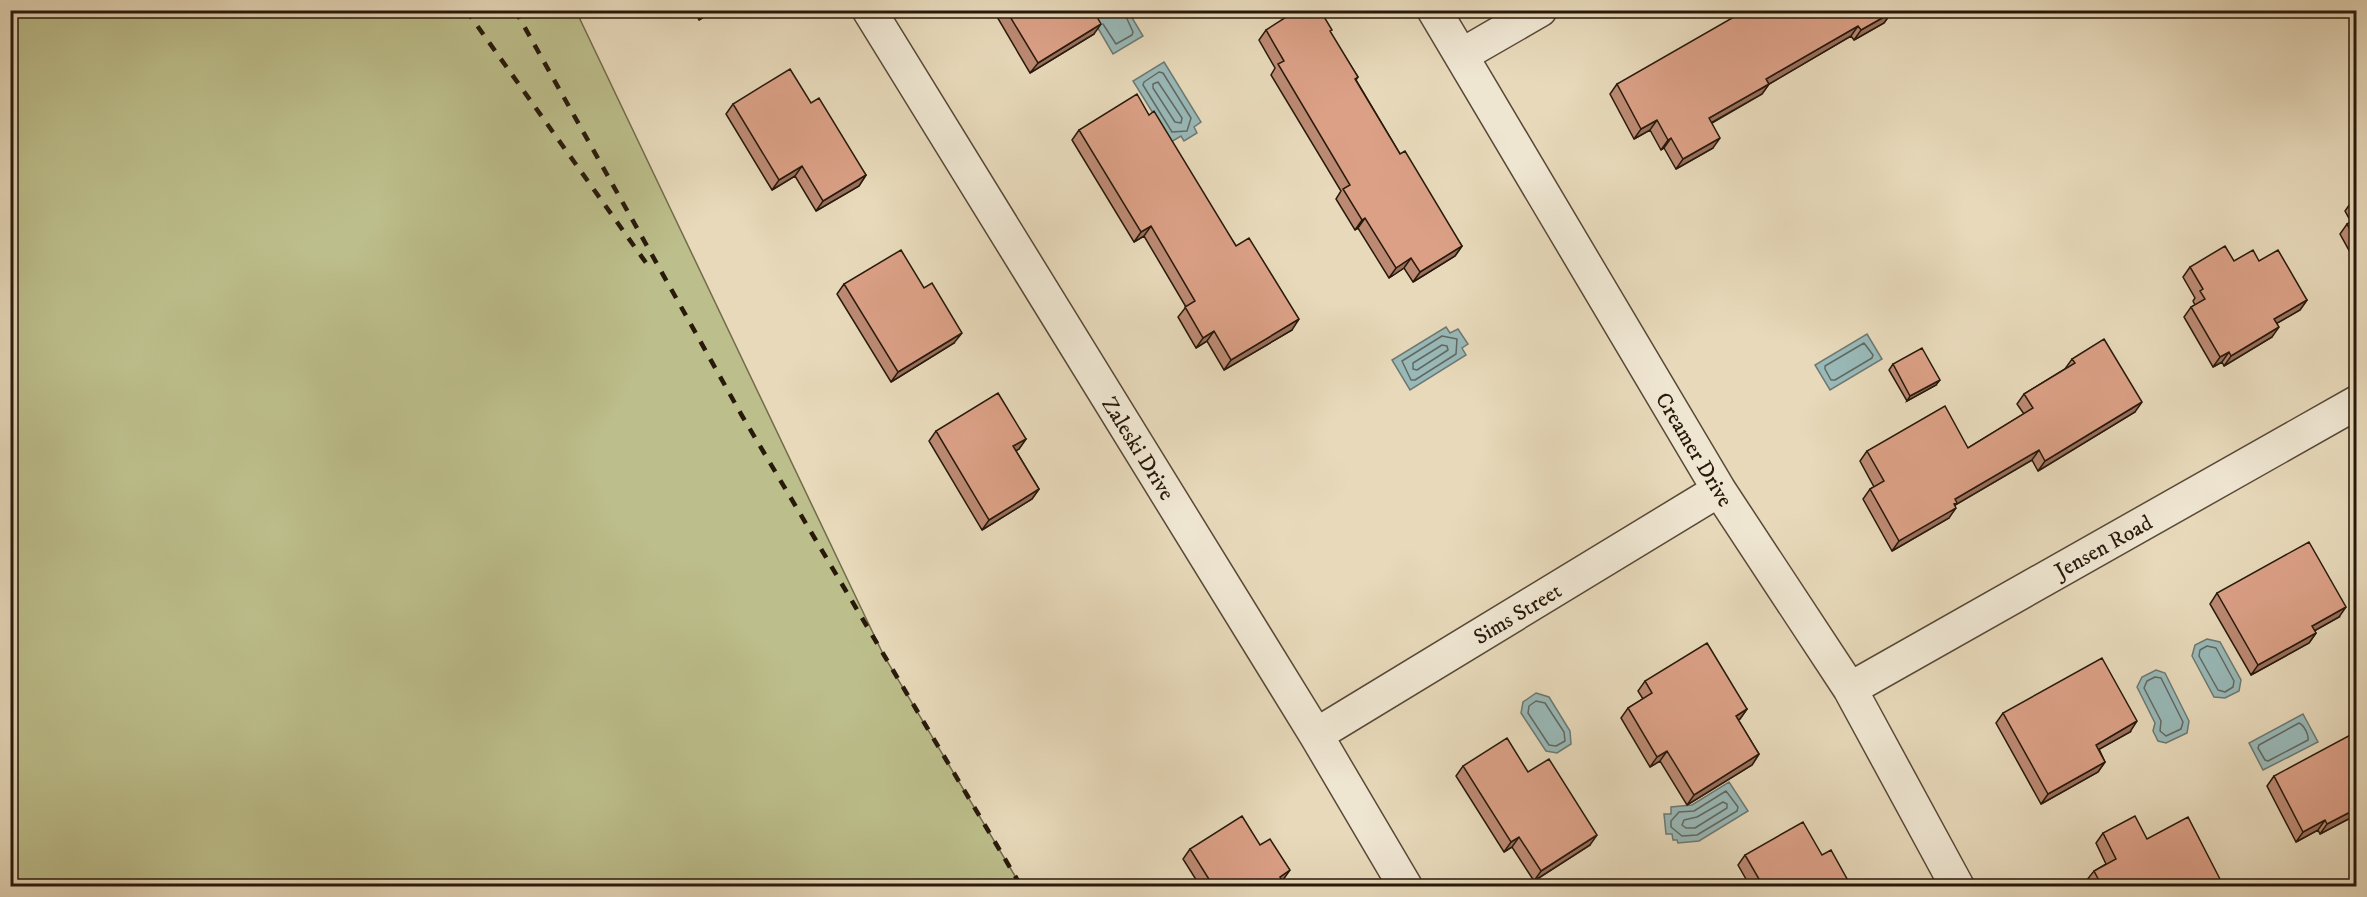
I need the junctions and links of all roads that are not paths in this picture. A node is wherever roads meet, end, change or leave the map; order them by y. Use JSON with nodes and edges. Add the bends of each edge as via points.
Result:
{"nodes":[{"id":1,"x":869,"y":10,"type":"edge"},
{"id":2,"x":1434,"y":10,"type":"edge"},
{"id":3,"x":1540,"y":10,"type":"edge"},
{"id":4,"x":1462,"y":55,"type":"junction"},
{"id":5,"x":2356,"y":403,"type":"edge"},
{"id":6,"x":1719,"y":490,"type":"junction"},
{"id":7,"x":1850,"y":689,"type":"junction"},
{"id":8,"x":1316,"y":735,"type":"junction"},
{"id":9,"x":1405,"y":886,"type":"edge"},
{"id":10,"x":1957,"y":886,"type":"edge"}],
"edges":[{"from":1,"to":8,"type":"street","name":"Zaleski Drive"},
{"from":2,"to":4,"type":"street","name":"Creamer Drive"},
{"from":3,"to":4,"type":"street"},
{"from":4,"to":6,"type":"street","name":"Creamer Drive"},
{"from":5,"to":7,"type":"street","name":"Jensen Road"},
{"from":6,"to":7,"type":"street","name":"Creamer Drive"},
{"from":6,"to":8,"type":"street","name":"Sims Street"},
{"from":7,"to":10,"type":"street","name":"Creamer Drive"},
{"from":8,"to":9,"type":"street","name":"Zaleski Drive"}]}
